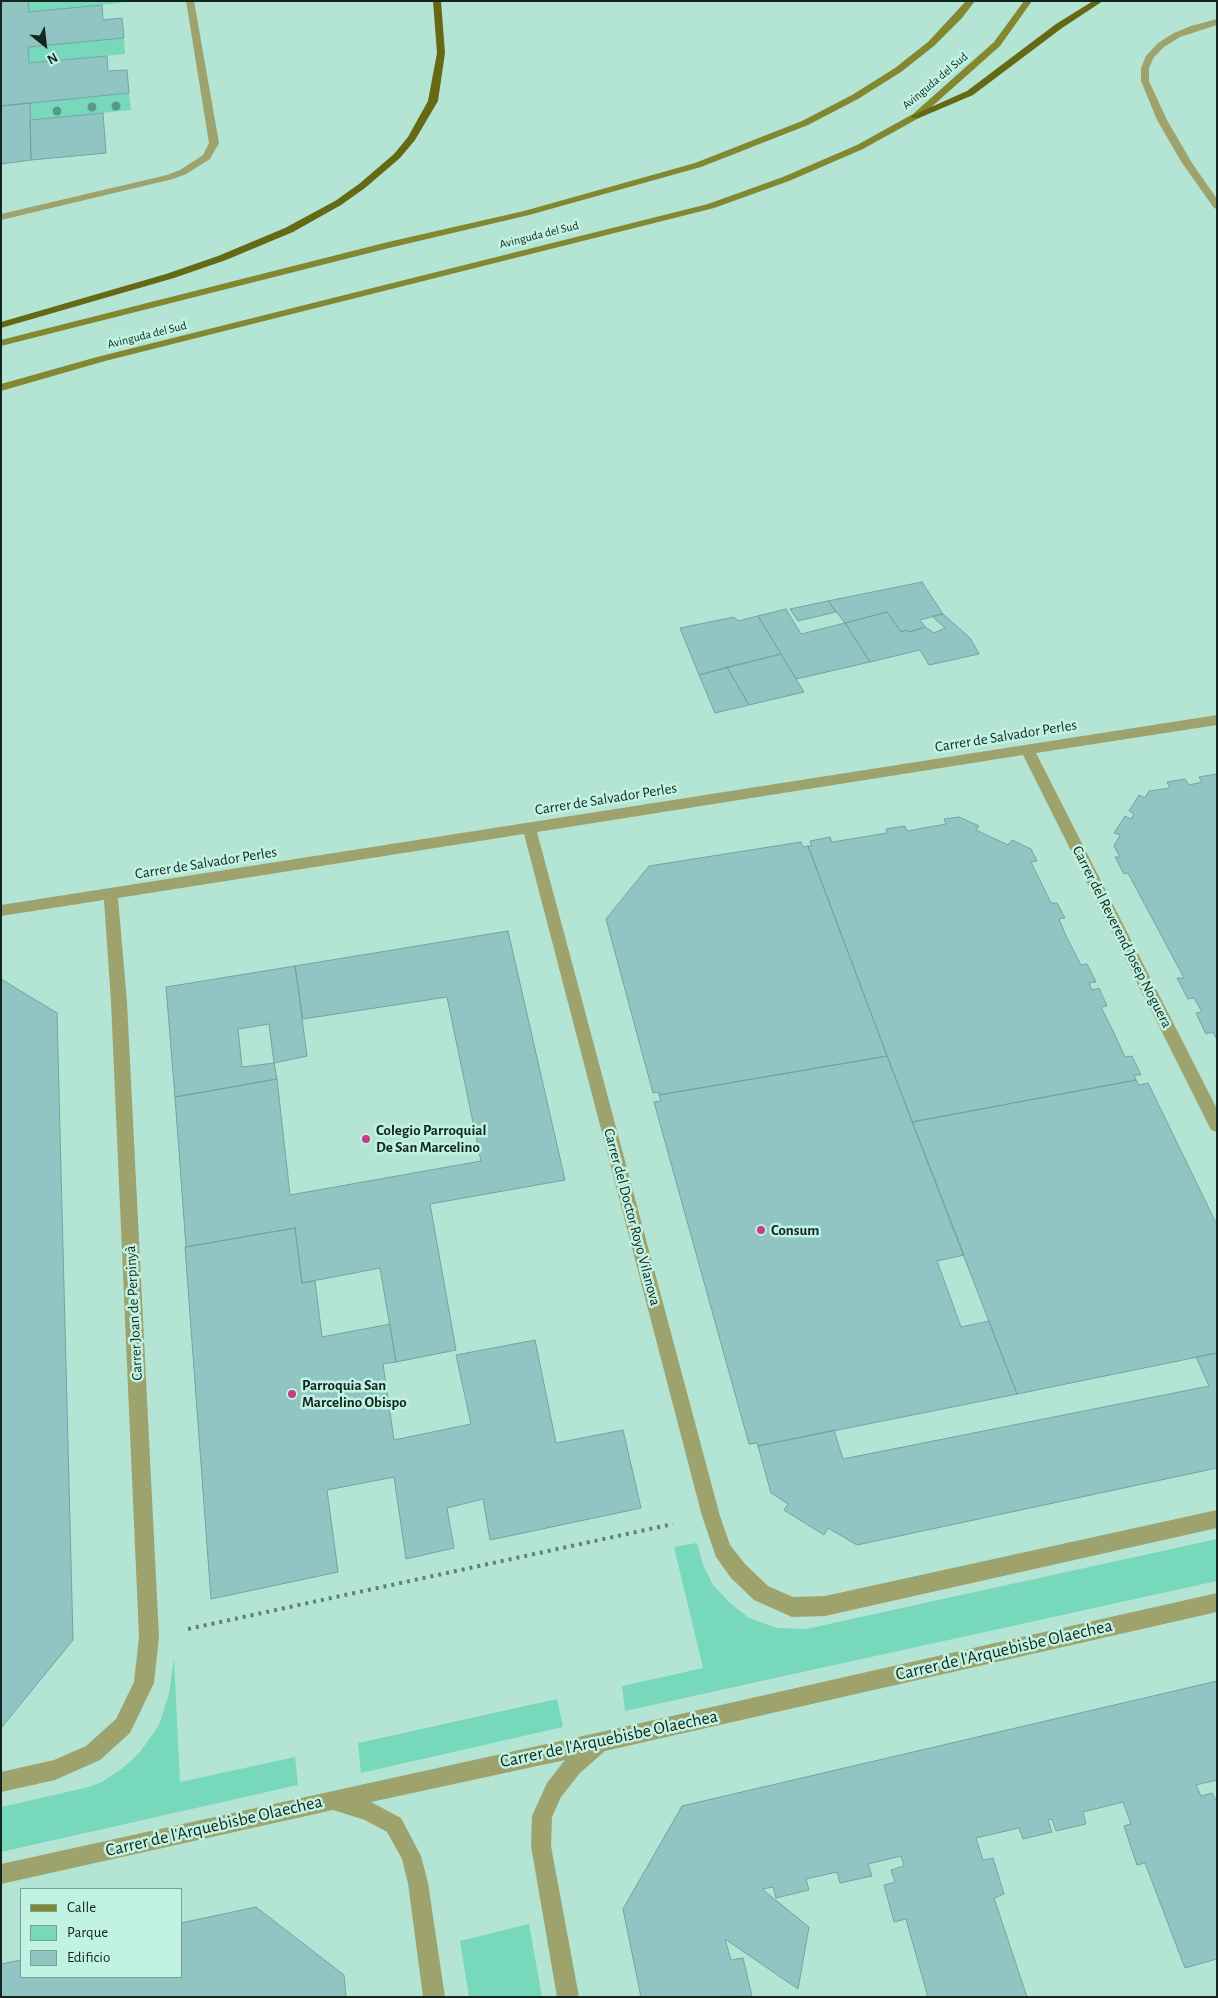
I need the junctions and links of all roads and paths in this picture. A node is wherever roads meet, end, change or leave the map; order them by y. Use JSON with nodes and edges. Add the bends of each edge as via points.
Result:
{"nodes":[{"id":1,"x":190,"y":1,"type":"edge"},
{"id":2,"x":437,"y":1,"type":"edge"},
{"id":3,"x":971,"y":1,"type":"edge"},
{"id":4,"x":1028,"y":1,"type":"edge"},
{"id":5,"x":1099,"y":1,"type":"edge"},
{"id":6,"x":1217,"y":22,"type":"edge"},
{"id":7,"x":916,"y":116,"type":"junction"},
{"id":8,"x":1217,"y":206,"type":"edge"},
{"id":9,"x":1,"y":217,"type":"edge"},
{"id":10,"x":1,"y":325,"type":"edge"},
{"id":11,"x":1,"y":343,"type":"edge"},
{"id":12,"x":1,"y":388,"type":"edge"},
{"id":13,"x":1217,"y":720,"type":"edge"},
{"id":14,"x":1027,"y":749,"type":"junction"},
{"id":15,"x":529,"y":828,"type":"junction"},
{"id":16,"x":111,"y":894,"type":"junction"},
{"id":17,"x":1,"y":912,"type":"edge"},
{"id":18,"x":1217,"y":1125,"type":"edge"},
{"id":19,"x":710,"y":1516,"type":"junction"},
{"id":20,"x":1217,"y":1519,"type":"edge"},
{"id":21,"x":1217,"y":1602,"type":"edge"},
{"id":22,"x":149,"y":1637,"type":"junction"},
{"id":23,"x":600,"y":1742,"type":"junction"},
{"id":24,"x":1,"y":1782,"type":"edge"},
{"id":25,"x":332,"y":1800,"type":"junction"},
{"id":26,"x":1,"y":1874,"type":"edge"},
{"id":27,"x":434,"y":1997,"type":"edge"},
{"id":28,"x":568,"y":1997,"type":"edge"}],
"edges":[{"from":1,"to":9,"type":"street","via":[[214,143],[207,157],[183,172]]},
{"from":2,"to":10,"type":"highway","via":[[441,53],[433,101],[397,156],[362,186],[290,230],[222,258]]},
{"from":3,"to":11,"type":"main road","name":"Avinguda del Sud","via":[[931,44],[898,70],[854,97],[805,123],[698,165],[526,213]]},
{"from":4,"to":7,"type":"main road","name":"Avinguda del Sud","via":[[997,44]]},
{"from":5,"to":7,"type":"highway","via":[[1059,26],[970,93]]},
{"from":6,"to":8,"type":"street","via":[[1194,28],[1161,45],[1150,56],[1145,68],[1148,93],[1162,120]]},
{"from":7,"to":12,"type":"main road","name":"Avinguda del Sud","via":[[860,147],[786,179],[711,206],[102,359]]},
{"from":13,"to":14,"type":"street","name":"Carrer de Salvador Perles"},
{"from":14,"to":15,"type":"street","name":"Carrer de Salvador Perles"},
{"from":14,"to":18,"type":"street","name":"Carrer del Reverend Josep Noguera"},
{"from":15,"to":16,"type":"street","name":"Carrer de Salvador Perles"},
{"from":15,"to":19,"type":"street","name":"Carrer del Doctor Royo Vilanova"},
{"from":16,"to":17,"type":"street","name":"Carrer de Salvador Perles"},
{"from":16,"to":22,"type":"street","name":"Carrer Joan de Perpinyà"},
{"from":19,"to":20,"type":"street","name":"Carrer del Doctor Royo Vilanova","via":[[723,1550],[738,1571],[761,1592],[792,1606],[825,1606]]},
{"from":19,"to":22,"type":"path"},
{"from":21,"to":23,"type":"street","name":"Carrer de l'Arquebisbe Olaechea"},
{"from":22,"to":24,"type":"street","name":"Carrer Joan de Perpinyà","via":[[144,1683],[123,1726],[93,1753],[55,1770]]},
{"from":23,"to":25,"type":"street","name":"Carrer de l'Arquebisbe Olaechea"},
{"from":23,"to":28,"type":"street","via":[[573,1766],[554,1790],[542,1816],[541,1846]]},
{"from":25,"to":26,"type":"street","name":"Carrer de l'Arquebisbe Olaechea"},
{"from":25,"to":27,"type":"street","via":[[369,1811],[394,1825],[411,1856],[418,1883]]}]}
